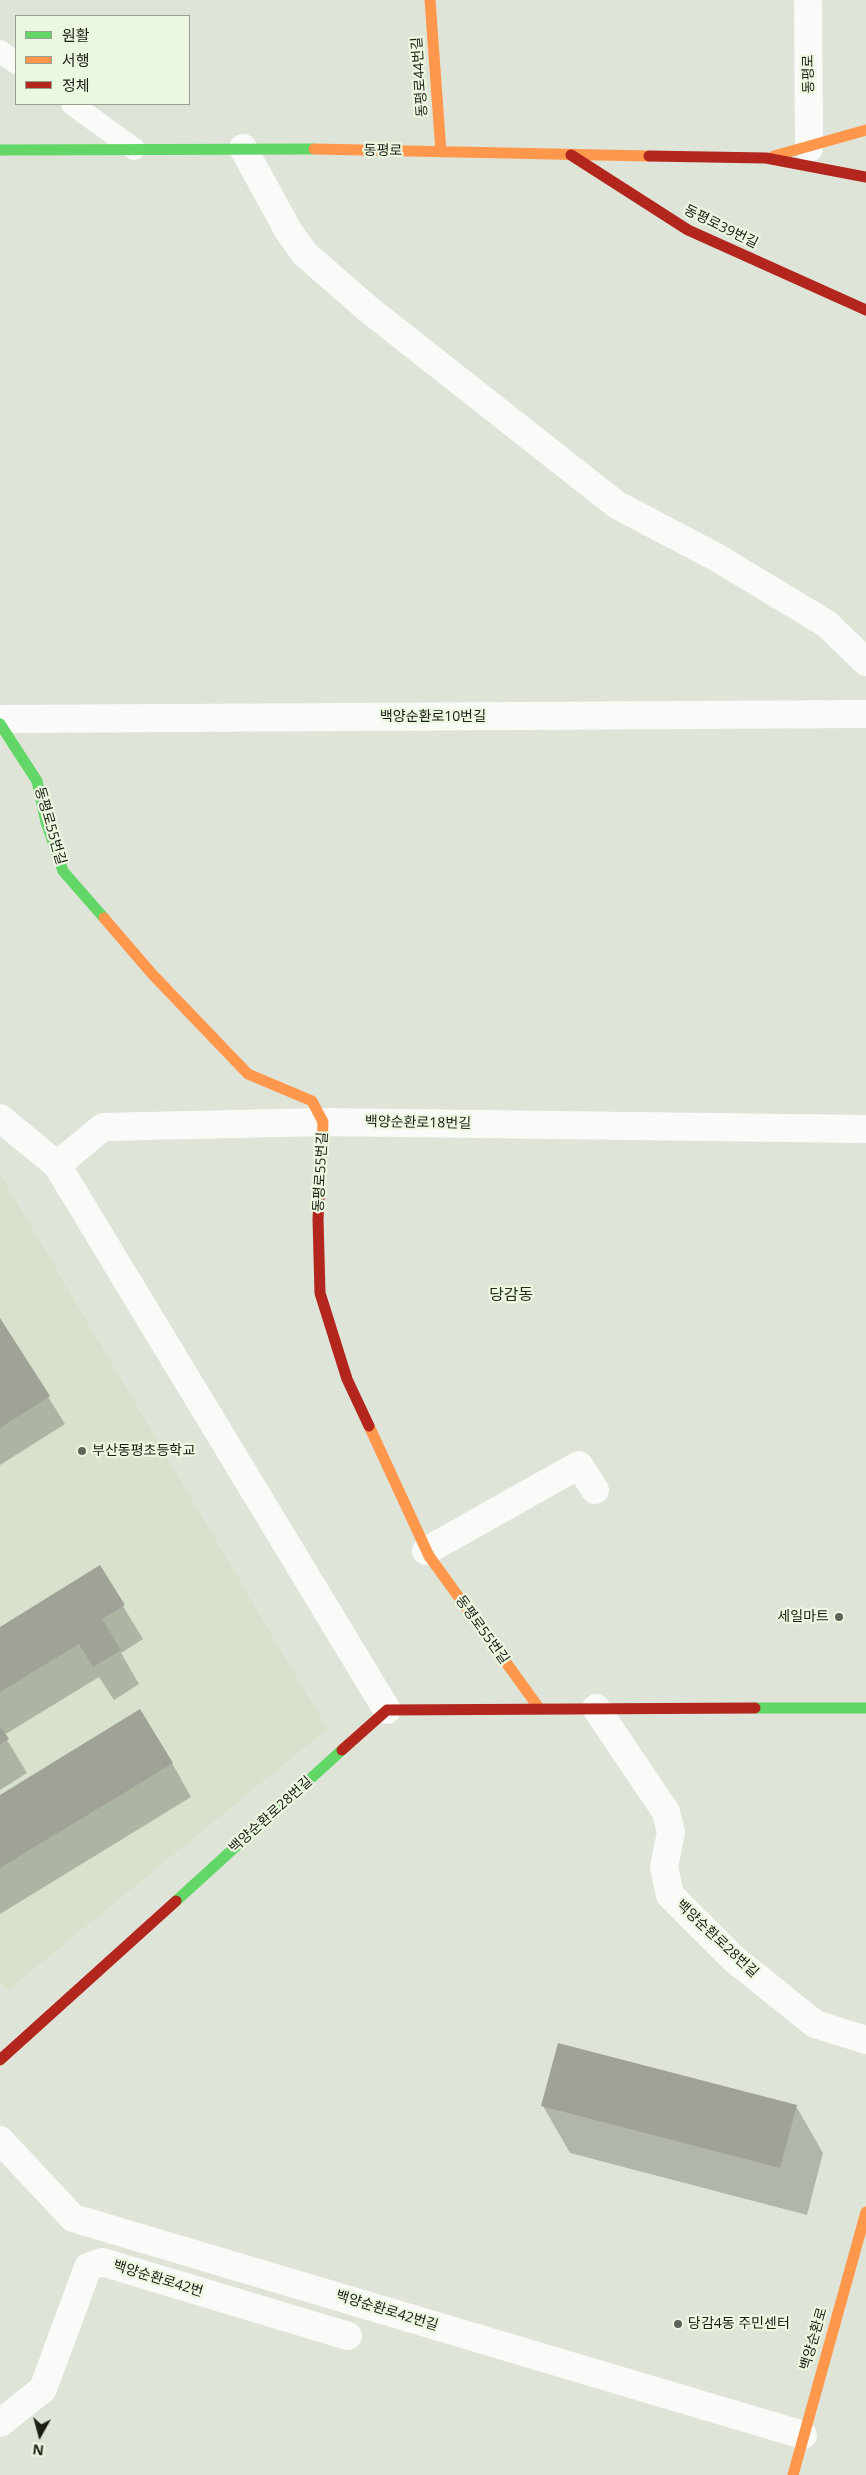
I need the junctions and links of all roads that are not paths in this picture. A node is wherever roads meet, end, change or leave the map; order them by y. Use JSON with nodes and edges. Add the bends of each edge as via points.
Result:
{"nodes":[{"id":1,"x":430,"y":0,"type":"edge"},
{"id":2,"x":808,"y":0,"type":"edge"},
{"id":3,"x":0,"y":51,"type":"edge"},
{"id":4,"x":15,"y":62,"type":"edge"},
{"id":5,"x":73,"y":105,"type":"edge"},
{"id":6,"x":866,"y":130,"type":"edge"},
{"id":7,"x":243,"y":148,"type":"junction"},
{"id":8,"x":810,"y":148,"type":"junction"},
{"id":9,"x":134,"y":149,"type":"junction"},
{"id":10,"x":0,"y":150,"type":"edge"},
{"id":11,"x":441,"y":152,"type":"junction"},
{"id":12,"x":571,"y":155,"type":"junction"},
{"id":13,"x":766,"y":158,"type":"junction"},
{"id":14,"x":866,"y":177,"type":"edge"},
{"id":15,"x":866,"y":310,"type":"edge"},
{"id":16,"x":866,"y":662,"type":"edge"},
{"id":17,"x":866,"y":714,"type":"edge"},
{"id":18,"x":0,"y":720,"type":"edge"},
{"id":19,"x":0,"y":724,"type":"edge"},
{"id":20,"x":0,"y":1118,"type":"edge"},
{"id":21,"x":323,"y":1122,"type":"junction"},
{"id":22,"x":866,"y":1129,"type":"edge"},
{"id":23,"x":57,"y":1165,"type":"junction"},
{"id":24,"x":595,"y":1490,"type":"dead end"},
{"id":25,"x":426,"y":1551,"type":"junction"},
{"id":26,"x":539,"y":1708,"type":"junction"},
{"id":27,"x":596,"y":1708,"type":"junction"},
{"id":28,"x":866,"y":1708,"type":"edge"},
{"id":29,"x":388,"y":1710,"type":"junction"},
{"id":30,"x":866,"y":2040,"type":"edge"},
{"id":31,"x":0,"y":2060,"type":"edge"},
{"id":32,"x":0,"y":2140,"type":"edge"},
{"id":33,"x":866,"y":2212,"type":"edge"},
{"id":34,"x":348,"y":2336,"type":"dead end"},
{"id":35,"x":0,"y":2423,"type":"edge"},
{"id":36,"x":803,"y":2435,"type":"junction"},
{"id":37,"x":793,"y":2475,"type":"edge"}],
"edges":[{"from":1,"to":11,"type":"street","name":"동평로44번길"},
{"from":2,"to":8,"type":"street","name":"동평로"},
{"from":3,"to":4,"type":"lane"},
{"from":5,"to":9,"type":"lane"},
{"from":6,"to":8,"type":"street","name":"동평로"},
{"from":7,"to":9,"type":"street","name":"동평로"},
{"from":7,"to":11,"type":"street","name":"동평로"},
{"from":7,"to":16,"type":"street","via":[[294,239],[306,254],[368,309],[617,505],[716,556],[827,624]]},
{"from":8,"to":13,"type":"street","name":"동평로"},
{"from":9,"to":10,"type":"street","name":"동평로"},
{"from":11,"to":12,"type":"street","name":"동평로"},
{"from":12,"to":13,"type":"street","name":"동평로"},
{"from":12,"to":15,"type":"street","name":"동평로39번길","via":[[688,230]]},
{"from":13,"to":14,"type":"street","name":"동평로"},
{"from":17,"to":18,"type":"street","name":"백양순환로10번길"},
{"from":19,"to":21,"type":"street","name":"동평로55번길","via":[[37,781],[46,822],[63,871],[153,975],[248,1074],[312,1101]]},
{"from":20,"to":23,"type":"street"},
{"from":21,"to":22,"type":"street","name":"백양순환로18번길"},
{"from":21,"to":23,"type":"street","name":"백양순환로18번길","via":[[103,1127]]},
{"from":21,"to":25,"type":"street","name":"동평로55번길","via":[[318,1219],[320,1292],[347,1379]]},
{"from":23,"to":29,"type":"street"},
{"from":24,"to":25,"type":"street","via":[[579,1465]]},
{"from":25,"to":26,"type":"street","name":"동평로55번길"},
{"from":26,"to":27,"type":"street"},
{"from":26,"to":29,"type":"street"},
{"from":27,"to":28,"type":"street"},
{"from":27,"to":30,"type":"street","name":"백양순환로28번길","via":[[666,1812],[671,1832],[664,1868],[670,1895],[734,1959],[815,2024]]},
{"from":29,"to":31,"type":"street","name":"백양순환로28번길"},
{"from":32,"to":36,"type":"street","name":"백양순환로42번길","via":[[73,2218]]},
{"from":33,"to":36,"type":"street","name":"백양순환로"},
{"from":34,"to":35,"type":"street","name":"백양순환로42번","via":[[102,2262],[88,2268],[43,2388]]},
{"from":36,"to":37,"type":"street","name":"백양순환로"}]}
